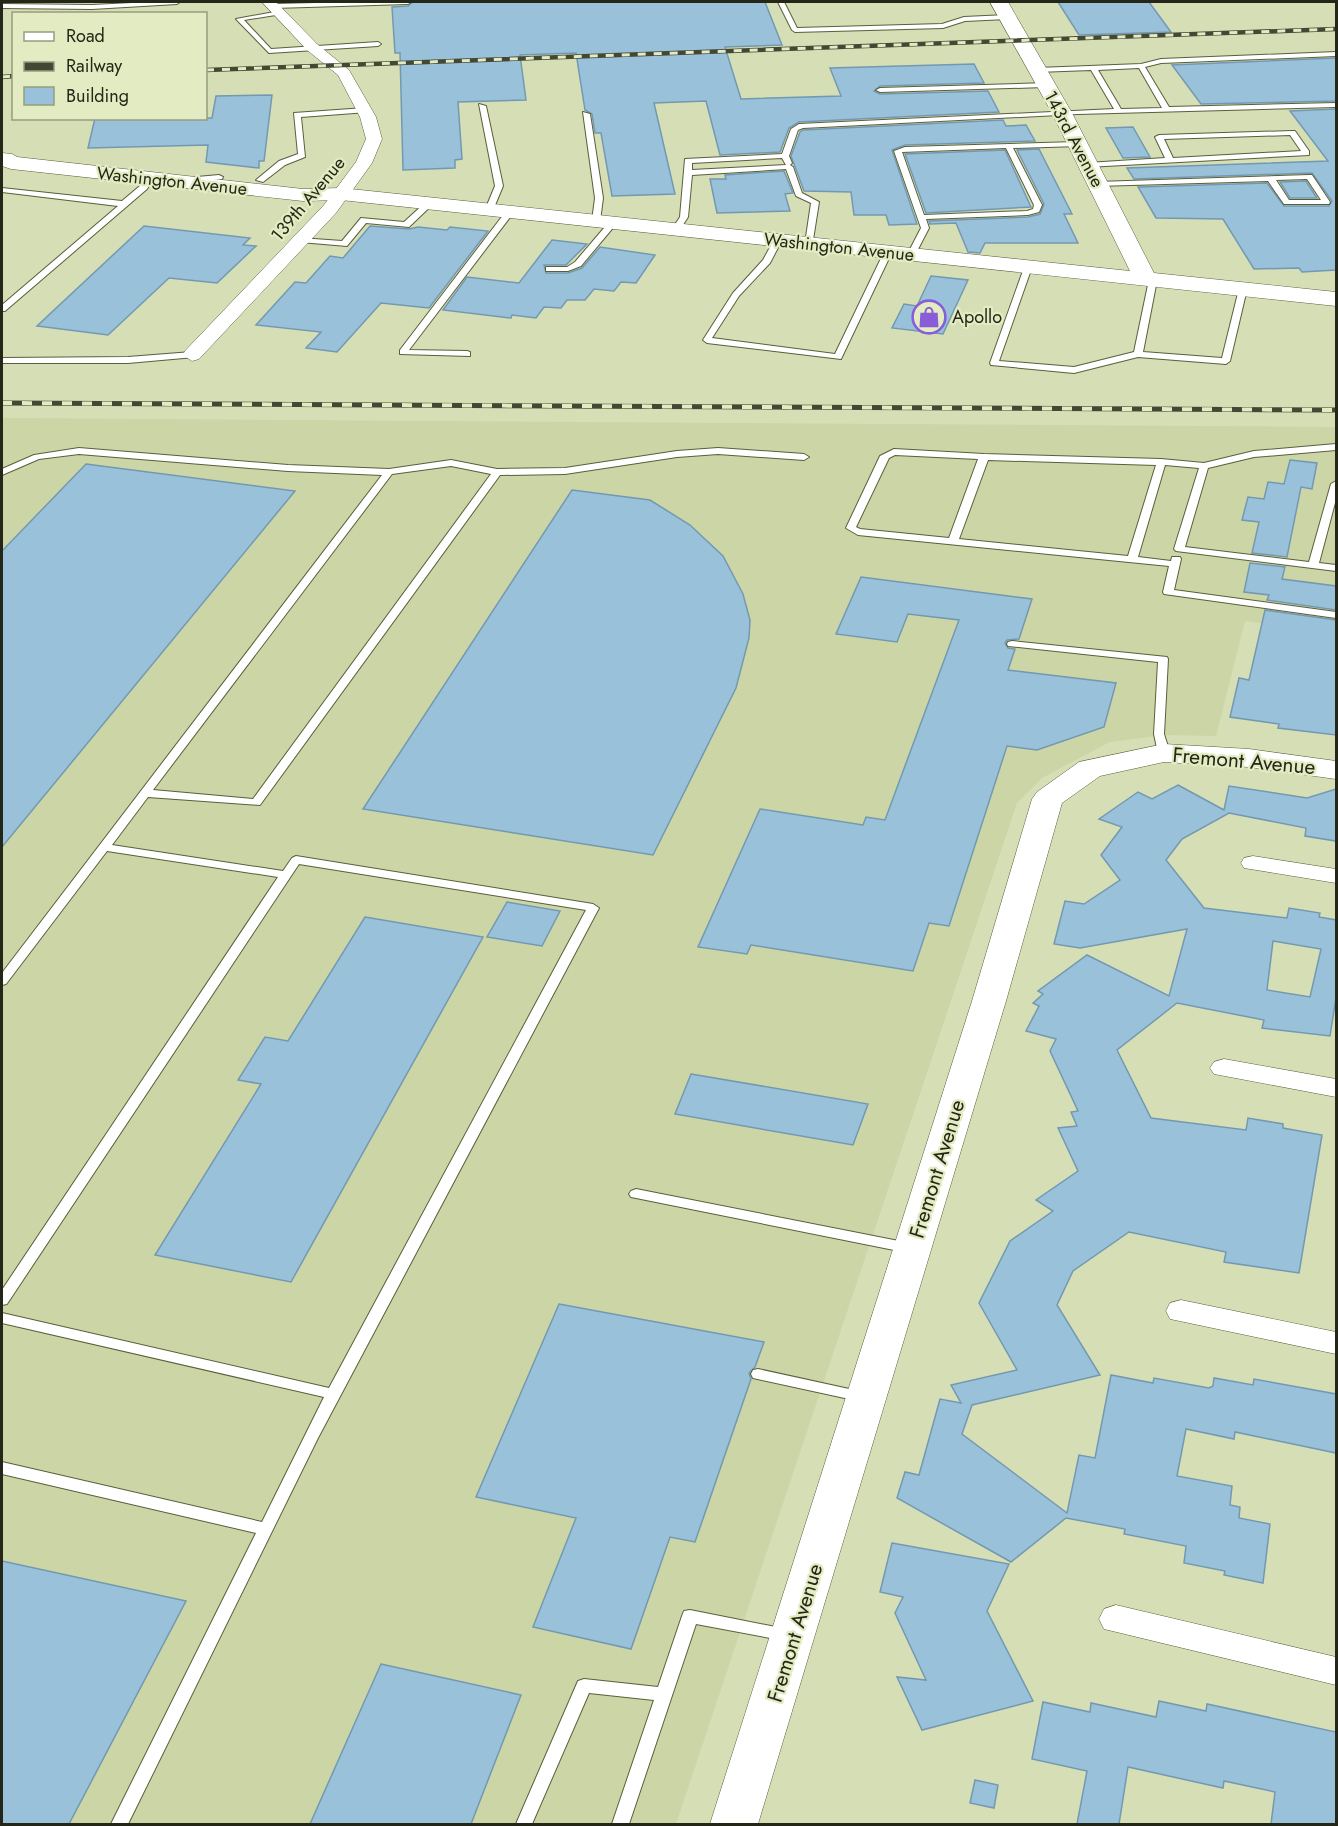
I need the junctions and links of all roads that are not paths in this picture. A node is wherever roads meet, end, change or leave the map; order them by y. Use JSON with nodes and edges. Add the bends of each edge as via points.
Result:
{"nodes":[{"id":1,"x":177,"y":2,"type":"edge"},
{"id":2,"x":408,"y":2,"type":"edge"},
{"id":3,"x":781,"y":2,"type":"edge"},
{"id":4,"x":2,"y":6,"type":"edge"},
{"id":5,"x":92,"y":7,"type":"junction"},
{"id":6,"x":274,"y":7,"type":"edge"},
{"id":7,"x":1003,"y":9,"type":"edge"},
{"id":8,"x":17,"y":12,"type":"edge"},
{"id":9,"x":378,"y":44,"type":"dead end"},
{"id":10,"x":312,"y":46,"type":"junction"},
{"id":11,"x":1336,"y":54,"type":"edge"},
{"id":12,"x":1141,"y":66,"type":"junction"},
{"id":13,"x":1093,"y":68,"type":"junction"},
{"id":14,"x":1041,"y":78,"type":"junction"},
{"id":15,"x":880,"y":90,"type":"dead end"},
{"id":16,"x":1336,"y":105,"type":"edge"},
{"id":17,"x":482,"y":106,"type":"dead end"},
{"id":18,"x":1167,"y":110,"type":"junction"},
{"id":19,"x":365,"y":111,"type":"junction"},
{"id":20,"x":1119,"y":111,"type":"junction"},
{"id":21,"x":1062,"y":113,"type":"junction"},
{"id":22,"x":586,"y":114,"type":"dead end"},
{"id":23,"x":1076,"y":144,"type":"junction"},
{"id":24,"x":1008,"y":145,"type":"junction"},
{"id":25,"x":785,"y":156,"type":"junction"},
{"id":26,"x":3,"y":158,"type":"edge"},
{"id":27,"x":1170,"y":160,"type":"junction"},
{"id":28,"x":789,"y":167,"type":"junction"},
{"id":29,"x":688,"y":173,"type":"junction"},
{"id":30,"x":1092,"y":174,"type":"junction"},
{"id":31,"x":219,"y":177,"type":"junction"},
{"id":32,"x":1270,"y":178,"type":"junction"},
{"id":33,"x":150,"y":179,"type":"junction"},
{"id":34,"x":260,"y":180,"type":"junction"},
{"id":35,"x":2,"y":190,"type":"edge"},
{"id":36,"x":341,"y":194,"type":"junction"},
{"id":37,"x":124,"y":204,"type":"junction"},
{"id":38,"x":429,"y":204,"type":"junction"},
{"id":39,"x":500,"y":211,"type":"junction"},
{"id":40,"x":921,"y":217,"type":"junction"},
{"id":41,"x":604,"y":222,"type":"junction"},
{"id":42,"x":676,"y":229,"type":"junction"},
{"id":43,"x":300,"y":240,"type":"junction"},
{"id":44,"x":778,"y":240,"type":"junction"},
{"id":45,"x":809,"y":244,"type":"junction"},
{"id":46,"x":1112,"y":248,"type":"junction"},
{"id":47,"x":888,"y":252,"type":"junction"},
{"id":48,"x":912,"y":255,"type":"junction"},
{"id":49,"x":1003,"y":265,"type":"junction"},
{"id":50,"x":1028,"y":267,"type":"junction"},
{"id":51,"x":549,"y":269,"type":"dead end"},
{"id":52,"x":1149,"y":279,"type":"junction"},
{"id":53,"x":1243,"y":289,"type":"junction"},
{"id":54,"x":1336,"y":299,"type":"edge"},
{"id":55,"x":2,"y":309,"type":"edge"},
{"id":56,"x":467,"y":354,"type":"dead end"},
{"id":57,"x":1138,"y":354,"type":"junction"},
{"id":58,"x":192,"y":355,"type":"joint"},
{"id":59,"x":2,"y":361,"type":"edge"},
{"id":60,"x":1336,"y":447,"type":"edge"},
{"id":61,"x":804,"y":457,"type":"dead end"},
{"id":62,"x":984,"y":457,"type":"junction"},
{"id":63,"x":1161,"y":462,"type":"junction"},
{"id":64,"x":1204,"y":466,"type":"junction"},
{"id":65,"x":2,"y":472,"type":"edge"},
{"id":66,"x":389,"y":472,"type":"junction"},
{"id":67,"x":497,"y":472,"type":"junction"},
{"id":68,"x":1336,"y":484,"type":"edge"},
{"id":69,"x":953,"y":541,"type":"junction"},
{"id":70,"x":1179,"y":549,"type":"junction"},
{"id":71,"x":1132,"y":560,"type":"junction"},
{"id":72,"x":1174,"y":564,"type":"junction"},
{"id":73,"x":1313,"y":565,"type":"junction"},
{"id":74,"x":1336,"y":568,"type":"edge"},
{"id":75,"x":1336,"y":615,"type":"edge"},
{"id":76,"x":1012,"y":644,"type":"dead end"},
{"id":77,"x":1164,"y":753,"type":"junction"},
{"id":78,"x":1336,"y":770,"type":"edge"},
{"id":79,"x":145,"y":793,"type":"junction"},
{"id":80,"x":104,"y":847,"type":"junction"},
{"id":81,"x":1253,"y":863,"type":"dead end"},
{"id":82,"x":286,"y":875,"type":"junction"},
{"id":83,"x":1336,"y":876,"type":"edge"},
{"id":84,"x":2,"y":981,"type":"edge"},
{"id":85,"x":1224,"y":1068,"type":"dead end"},
{"id":86,"x":1336,"y":1088,"type":"edge"},
{"id":87,"x":636,"y":1194,"type":"dead end"},
{"id":88,"x":913,"y":1249,"type":"junction"},
{"id":89,"x":2,"y":1300,"type":"edge"},
{"id":90,"x":1181,"y":1311,"type":"dead end"},
{"id":91,"x":2,"y":1318,"type":"edge"},
{"id":92,"x":1336,"y":1343,"type":"edge"},
{"id":93,"x":758,"y":1374,"type":"dead end"},
{"id":94,"x":333,"y":1394,"type":"junction"},
{"id":95,"x":867,"y":1398,"type":"junction"},
{"id":96,"x":2,"y":1468,"type":"edge"},
{"id":97,"x":266,"y":1529,"type":"junction"},
{"id":98,"x":1116,"y":1619,"type":"dead end"},
{"id":99,"x":794,"y":1637,"type":"junction"},
{"id":100,"x":1336,"y":1671,"type":"edge"},
{"id":101,"x":666,"y":1694,"type":"junction"},
{"id":102,"x":120,"y":1824,"type":"edge"},
{"id":103,"x":524,"y":1824,"type":"edge"},
{"id":104,"x":621,"y":1824,"type":"edge"},
{"id":105,"x":734,"y":1824,"type":"edge"}],
"edges":[{"from":1,"to":5,"type":"lane"},
{"from":2,"to":6,"type":"lane"},
{"from":3,"to":7,"type":"lane","via":[[795,30],[943,26]]},
{"from":4,"to":5,"type":"lane"},
{"from":5,"to":8,"type":"lane"},
{"from":6,"to":10,"type":"street","name":"139th Avenue"},
{"from":6,"to":10,"type":"lane","via":[[239,19],[270,51]]},
{"from":7,"to":14,"type":"street","name":"143rd Avenue"},
{"from":9,"to":10,"type":"lane"},
{"from":10,"to":19,"type":"street","name":"139th Avenue","via":[[344,73]]},
{"from":11,"to":12,"type":"lane","via":[[1161,61]]},
{"from":12,"to":13,"type":"lane"},
{"from":12,"to":18,"type":"lane"},
{"from":13,"to":14,"type":"lane"},
{"from":13,"to":20,"type":"lane"},
{"from":14,"to":15,"type":"lane"},
{"from":14,"to":21,"type":"street","name":"143rd Avenue"},
{"from":16,"to":18,"type":"lane"},
{"from":17,"to":39,"type":"lane","via":[[499,186]]},
{"from":18,"to":20,"type":"lane"},
{"from":19,"to":34,"type":"lane","via":[[297,115],[302,155],[282,163]]},
{"from":19,"to":36,"type":"street","name":"139th Avenue","via":[[374,139],[364,163]]},
{"from":20,"to":21,"type":"lane"},
{"from":21,"to":23,"type":"street","name":"143rd Avenue"},
{"from":21,"to":25,"type":"lane","via":[[802,126],[795,129]]},
{"from":22,"to":41,"type":"lane"},
{"from":23,"to":24,"type":"lane"},
{"from":23,"to":30,"type":"street","name":"143rd Avenue"},
{"from":24,"to":40,"type":"lane","via":[[898,151]]},
{"from":24,"to":40,"type":"lane","via":[[1038,205],[1036,210]]},
{"from":25,"to":28,"type":"lane"},
{"from":25,"to":29,"type":"lane","via":[[688,161]]},
{"from":26,"to":31,"type":"street","name":"Washington Avenue"},
{"from":26,"to":33,"type":"street","name":"Washington Avenue","via":[[11,163]]},
{"from":27,"to":27,"type":"lane","via":[[1238,156],[1306,153],[1292,134],[1159,137]]},
{"from":27,"to":30,"type":"lane"},
{"from":28,"to":29,"type":"lane"},
{"from":28,"to":45,"type":"lane","via":[[799,194],[815,202]]},
{"from":29,"to":42,"type":"lane","via":[[684,217]]},
{"from":30,"to":32,"type":"lane"},
{"from":30,"to":46,"type":"street","name":"143rd Avenue"},
{"from":31,"to":33,"type":"lane"},
{"from":31,"to":34,"type":"street","name":"Washington Avenue"},
{"from":32,"to":32,"type":"lane","via":[[1309,177],[1326,202],[1287,202]]},
{"from":33,"to":36,"type":"street","name":"Washington Avenue","via":[[303,195]]},
{"from":33,"to":37,"type":"lane"},
{"from":34,"to":36,"type":"street","name":"Washington Avenue","via":[[312,185]]},
{"from":35,"to":37,"type":"lane"},
{"from":36,"to":38,"type":"street","name":"Washington Avenue"},
{"from":36,"to":43,"type":"street","name":"139th Avenue"},
{"from":37,"to":55,"type":"lane"},
{"from":38,"to":39,"type":"street","name":"Washington Avenue"},
{"from":38,"to":43,"type":"lane","via":[[406,225],[364,220],[344,244]]},
{"from":39,"to":41,"type":"street","name":"Washington Avenue"},
{"from":39,"to":56,"type":"lane","via":[[403,352]]},
{"from":40,"to":48,"type":"lane","via":[[925,228]]},
{"from":41,"to":42,"type":"street","name":"Washington Avenue"},
{"from":41,"to":51,"type":"lane","via":[[578,264],[568,269]]},
{"from":42,"to":44,"type":"street","name":"Washington Avenue"},
{"from":43,"to":58,"type":"street","name":"139th Avenue"},
{"from":44,"to":45,"type":"street","name":"Washington Avenue"},
{"from":44,"to":47,"type":"lane","via":[[767,261],[736,295],[707,340],[838,357]]},
{"from":45,"to":47,"type":"street","name":"Washington Avenue"},
{"from":46,"to":49,"type":"street","via":[[1062,263]]},
{"from":46,"to":52,"type":"street","name":"143rd Avenue"},
{"from":47,"to":48,"type":"street","name":"Washington Avenue"},
{"from":48,"to":49,"type":"street","name":"Washington Avenue"},
{"from":49,"to":50,"type":"street","name":"Washington Avenue"},
{"from":50,"to":52,"type":"street","name":"Washington Avenue"},
{"from":50,"to":57,"type":"lane","via":[[994,363],[1074,370]]},
{"from":52,"to":53,"type":"street","name":"Washington Avenue"},
{"from":52,"to":57,"type":"lane"},
{"from":53,"to":54,"type":"street","name":"Washington Avenue"},
{"from":53,"to":57,"type":"lane","via":[[1226,361]]},
{"from":58,"to":59,"type":"lane"},
{"from":60,"to":64,"type":"lane","via":[[1254,454]]},
{"from":61,"to":67,"type":"lane","via":[[718,451],[565,471]]},
{"from":62,"to":63,"type":"lane"},
{"from":62,"to":69,"type":"lane"},
{"from":62,"to":69,"type":"lane","via":[[894,452],[885,456],[851,528],[858,532]]},
{"from":63,"to":64,"type":"lane"},
{"from":63,"to":71,"type":"lane"},
{"from":64,"to":70,"type":"lane"},
{"from":65,"to":66,"type":"lane","via":[[37,457],[79,452]]},
{"from":66,"to":67,"type":"lane","via":[[451,463]]},
{"from":66,"to":79,"type":"lane"},
{"from":67,"to":79,"type":"lane","via":[[256,803]]},
{"from":68,"to":73,"type":"lane"},
{"from":69,"to":71,"type":"lane"},
{"from":70,"to":72,"type":"lane"},
{"from":70,"to":73,"type":"lane"},
{"from":71,"to":72,"type":"lane"},
{"from":72,"to":75,"type":"lane","via":[[1168,592]]},
{"from":73,"to":74,"type":"lane"},
{"from":76,"to":77,"type":"lane","via":[[1163,659],[1159,734]]},
{"from":77,"to":78,"type":"street","name":"Fremont Avenue","via":[[1249,758]]},
{"from":77,"to":88,"type":"street","name":"Fremont Avenue","via":[[1090,769],[1048,799]]},
{"from":79,"to":80,"type":"lane"},
{"from":80,"to":82,"type":"lane"},
{"from":80,"to":84,"type":"lane"},
{"from":81,"to":83,"type":"street"},
{"from":82,"to":89,"type":"lane"},
{"from":82,"to":94,"type":"lane","via":[[296,860],[593,908]]},
{"from":85,"to":86,"type":"street"},
{"from":87,"to":88,"type":"lane"},
{"from":88,"to":95,"type":"street","name":"Fremont Avenue"},
{"from":90,"to":92,"type":"street"},
{"from":91,"to":94,"type":"lane"},
{"from":93,"to":95,"type":"lane"},
{"from":94,"to":97,"type":"lane"},
{"from":95,"to":99,"type":"street","name":"Fremont Avenue"},
{"from":96,"to":97,"type":"lane"},
{"from":97,"to":102,"type":"lane"},
{"from":98,"to":100,"type":"street"},
{"from":99,"to":101,"type":"lane","via":[[690,1616]]},
{"from":99,"to":105,"type":"street","name":"Fremont Avenue"},
{"from":101,"to":103,"type":"lane","via":[[584,1686]]},
{"from":101,"to":104,"type":"lane"}]}
